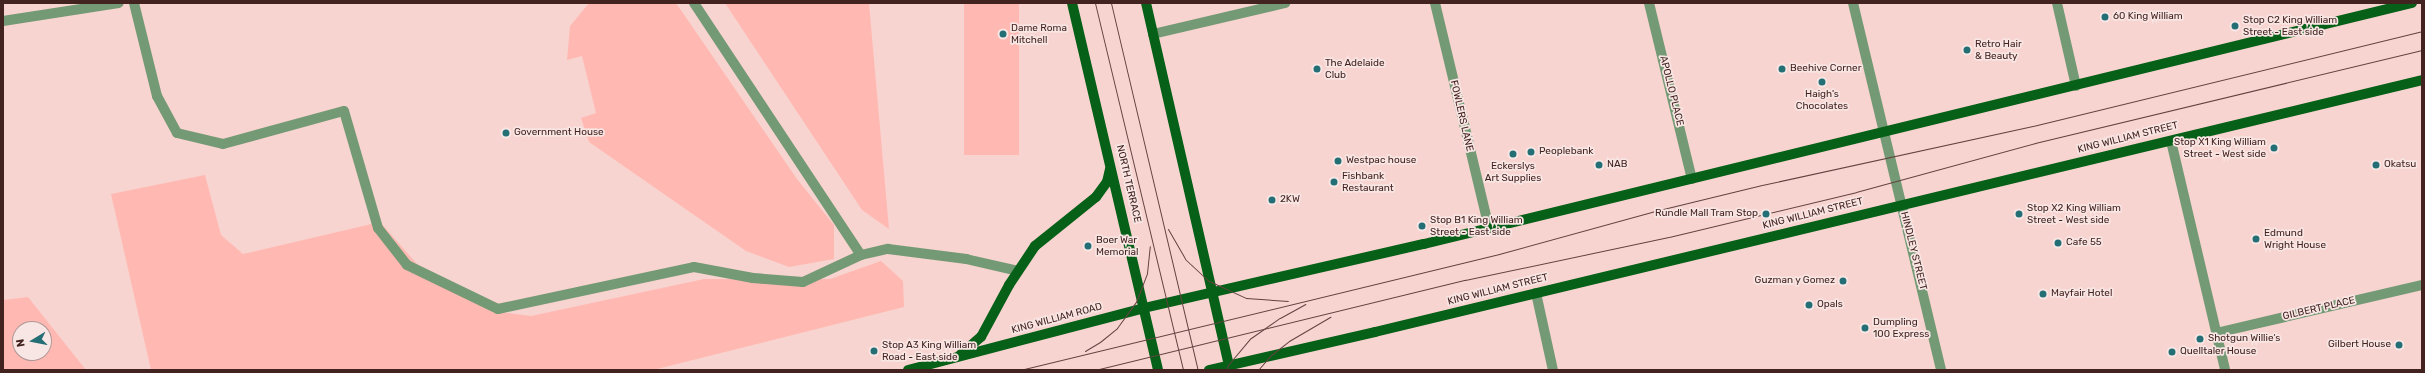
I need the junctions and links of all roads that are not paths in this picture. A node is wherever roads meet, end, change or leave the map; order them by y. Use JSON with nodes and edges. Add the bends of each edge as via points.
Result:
{"nodes":[{"id":1,"x":119,"y":3,"type":"edge"},
{"id":2,"x":134,"y":3,"type":"edge"},
{"id":3,"x":694,"y":3,"type":"edge"},
{"id":4,"x":1072,"y":3,"type":"edge"},
{"id":5,"x":1146,"y":3,"type":"edge"},
{"id":6,"x":1285,"y":3,"type":"edge"},
{"id":7,"x":1435,"y":3,"type":"edge"},
{"id":8,"x":1649,"y":3,"type":"edge"},
{"id":9,"x":1853,"y":3,"type":"edge"},
{"id":10,"x":2057,"y":3,"type":"edge"},
{"id":11,"x":2412,"y":3,"type":"edge"},
{"id":12,"x":3,"y":21,"type":"edge"},
{"id":13,"x":1153,"y":34,"type":"junction"},
{"id":14,"x":2422,"y":80,"type":"edge"},
{"id":15,"x":2076,"y":86,"type":"junction"},
{"id":16,"x":1884,"y":132,"type":"junction"},
{"id":17,"x":2171,"y":140,"type":"junction"},
{"id":18,"x":1109,"y":157,"type":"junction"},
{"id":19,"x":1692,"y":179,"type":"junction"},
{"id":20,"x":1902,"y":205,"type":"junction"},
{"id":21,"x":1489,"y":228,"type":"junction"},
{"id":22,"x":861,"y":255,"type":"junction"},
{"id":23,"x":1018,"y":271,"type":"junction"},
{"id":24,"x":2422,"y":285,"type":"edge"},
{"id":25,"x":1212,"y":293,"type":"junction"},
{"id":26,"x":1536,"y":293,"type":"junction"},
{"id":27,"x":1144,"y":308,"type":"junction"},
{"id":28,"x":2216,"y":333,"type":"junction"},
{"id":29,"x":952,"y":359,"type":"junction"},
{"id":30,"x":1229,"y":368,"type":"edge"},
{"id":31,"x":908,"y":370,"type":"edge"},
{"id":32,"x":1158,"y":370,"type":"edge"},
{"id":33,"x":1209,"y":370,"type":"edge"},
{"id":34,"x":1553,"y":370,"type":"edge"},
{"id":35,"x":1941,"y":370,"type":"edge"},
{"id":36,"x":2225,"y":370,"type":"edge"}],
"edges":[{"from":1,"to":12,"type":"street"},
{"from":2,"to":22,"type":"street","via":[[157,96],[178,133],[222,144],[344,111],[378,228],[407,265],[498,308],[694,267],[753,278],[803,282]]},
{"from":3,"to":22,"type":"street"},
{"from":4,"to":18,"type":"main road","name":"NORTH TERRACE"},
{"from":5,"to":13,"type":"main road"},
{"from":6,"to":13,"type":"street"},
{"from":7,"to":21,"type":"street","name":"FOWLERS LANE"},
{"from":8,"to":19,"type":"street","name":"APOLLO PLACE"},
{"from":9,"to":16,"type":"street","name":"HINDLEY STREET"},
{"from":10,"to":15,"type":"street"},
{"from":11,"to":15,"type":"main road"},
{"from":13,"to":25,"type":"main road"},
{"from":14,"to":17,"type":"main road","name":"KING WILLIAM STREET"},
{"from":15,"to":16,"type":"main road"},
{"from":16,"to":19,"type":"main road"},
{"from":16,"to":20,"type":"street","name":"HINDLEY STREET"},
{"from":17,"to":20,"type":"main road","name":"KING WILLIAM STREET"},
{"from":17,"to":28,"type":"street"},
{"from":18,"to":23,"type":"main road","via":[[1109,177],[1103,188],[1087,204],[1041,239]]},
{"from":18,"to":27,"type":"main road","name":"NORTH TERRACE"},
{"from":19,"to":21,"type":"main road"},
{"from":20,"to":26,"type":"main road","name":"KING WILLIAM STREET"},
{"from":20,"to":35,"type":"street","name":"HINDLEY STREET"},
{"from":21,"to":25,"type":"main road"},
{"from":22,"to":23,"type":"street","via":[[888,249],[966,259]]},
{"from":23,"to":29,"type":"main road","via":[[981,337],[969,350]]},
{"from":24,"to":28,"type":"street","name":"GILBERT PLACE"},
{"from":25,"to":27,"type":"main road","name":"KING WILLIAM ROAD"},
{"from":25,"to":30,"type":"main road"},
{"from":26,"to":30,"type":"main road","name":"KING WILLIAM STREET"},
{"from":26,"to":34,"type":"street"},
{"from":27,"to":29,"type":"main road","name":"KING WILLIAM ROAD"},
{"from":27,"to":32,"type":"main road","name":"NORTH TERRACE"},
{"from":28,"to":36,"type":"street"},
{"from":29,"to":31,"type":"main road","name":"KING WILLIAM ROAD"},
{"from":30,"to":33,"type":"main road","name":"KING WILLIAM STREET"}]}
